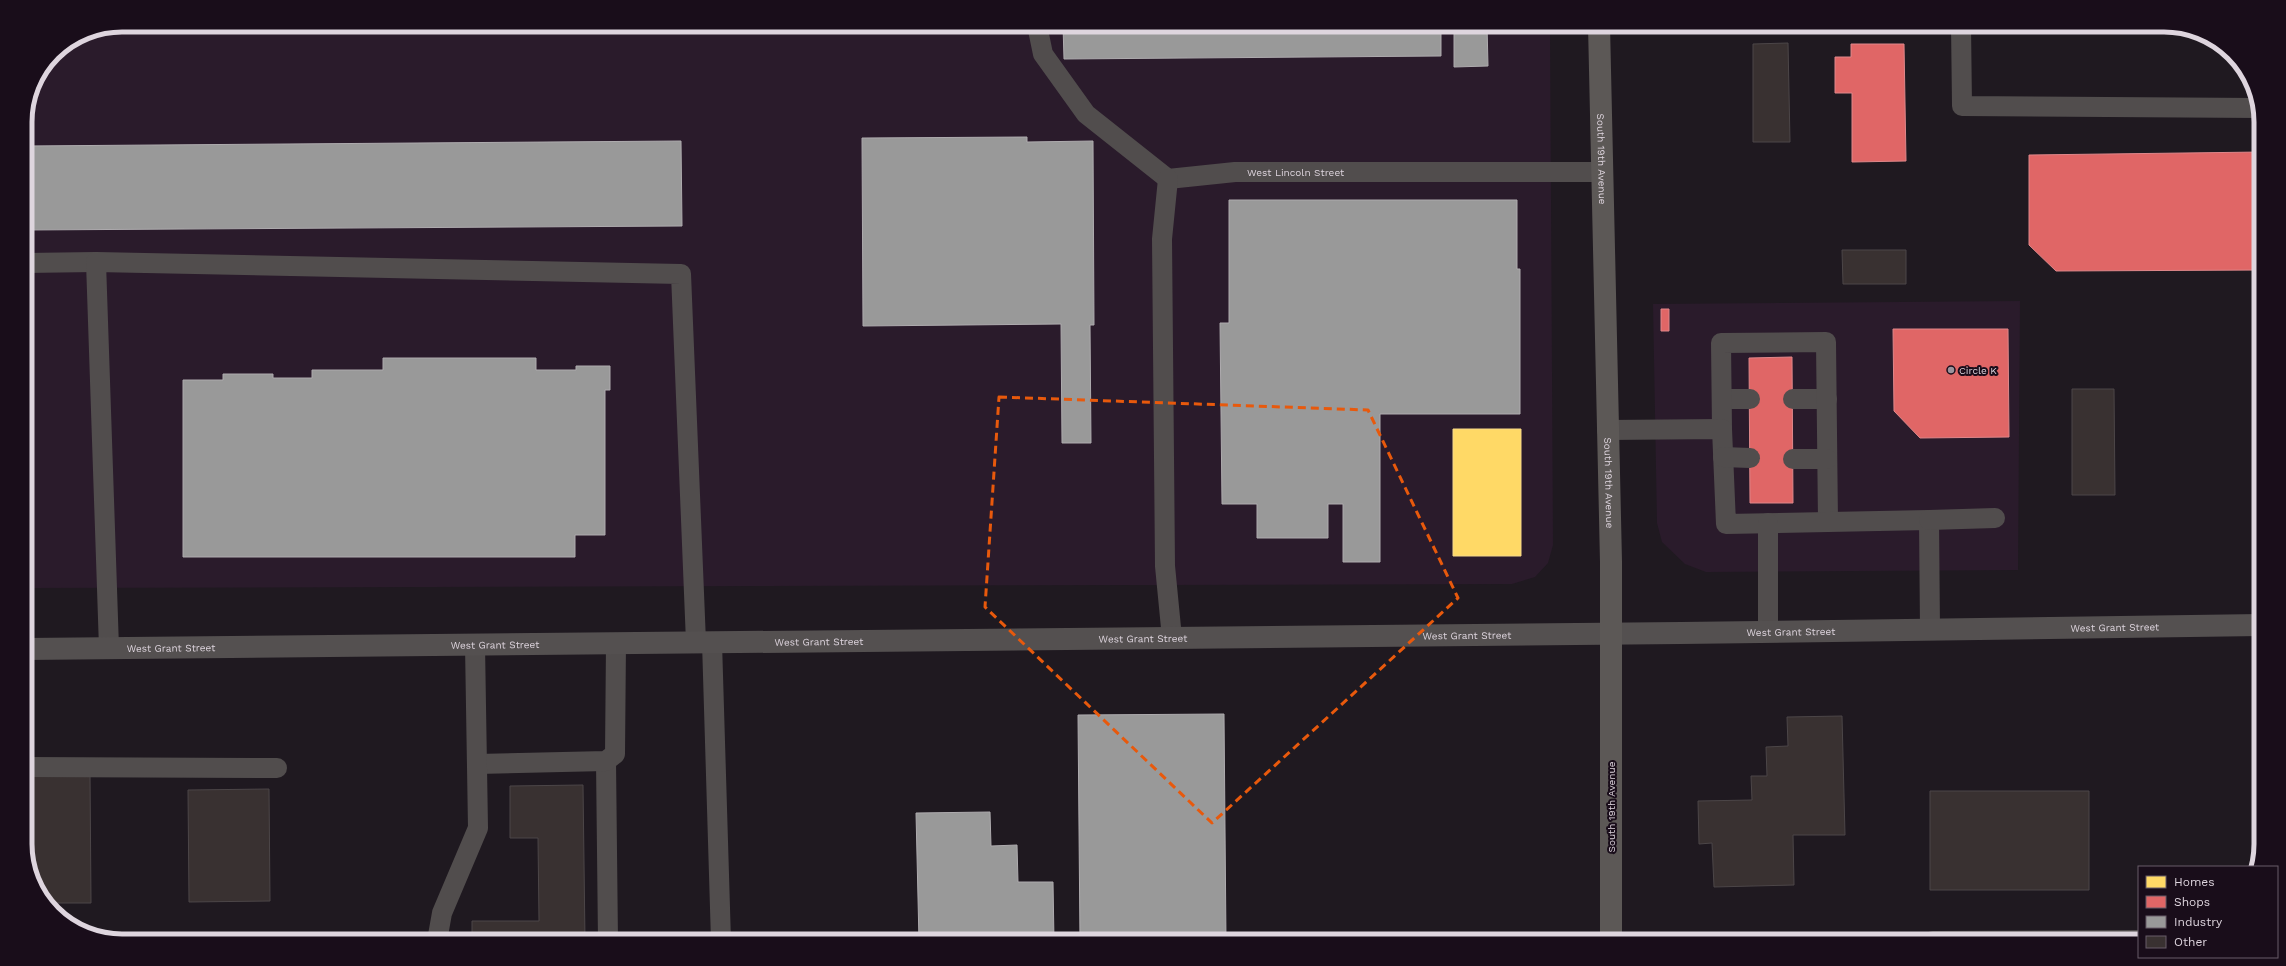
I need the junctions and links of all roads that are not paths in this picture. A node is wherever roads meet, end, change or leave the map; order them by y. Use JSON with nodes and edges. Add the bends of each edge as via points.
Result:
{"nodes":[{"id":1,"x":1038,"y":32,"type":"edge"},
{"id":2,"x":1599,"y":32,"type":"edge"},
{"id":3,"x":1961,"y":32,"type":"edge"},
{"id":4,"x":2253,"y":108,"type":"edge"},
{"id":5,"x":1602,"y":172,"type":"junction"},
{"id":6,"x":1168,"y":179,"type":"junction"},
{"id":7,"x":96,"y":262,"type":"junction"},
{"id":8,"x":32,"y":263,"type":"edge"},
{"id":9,"x":1722,"y":399,"type":"junction"},
{"id":10,"x":1750,"y":399,"type":"dead end"},
{"id":11,"x":1793,"y":399,"type":"dead end"},
{"id":12,"x":1827,"y":399,"type":"junction"},
{"id":13,"x":1722,"y":429,"type":"junction"},
{"id":14,"x":1607,"y":430,"type":"junction"},
{"id":15,"x":1723,"y":457,"type":"junction"},
{"id":16,"x":1750,"y":458,"type":"dead end"},
{"id":17,"x":1793,"y":459,"type":"dead end"},
{"id":18,"x":1827,"y":459,"type":"junction"},
{"id":19,"x":1995,"y":518,"type":"dead end"},
{"id":20,"x":1929,"y":520,"type":"junction"},
{"id":21,"x":1828,"y":522,"type":"junction"},
{"id":22,"x":1768,"y":523,"type":"junction"},
{"id":23,"x":2254,"y":625,"type":"edge"},
{"id":24,"x":1930,"y":629,"type":"junction"},
{"id":25,"x":1768,"y":632,"type":"junction"},
{"id":26,"x":1611,"y":634,"type":"junction"},
{"id":27,"x":1172,"y":638,"type":"junction"},
{"id":28,"x":704,"y":642,"type":"junction"},
{"id":29,"x":616,"y":643,"type":"junction"},
{"id":30,"x":476,"y":645,"type":"junction"},
{"id":31,"x":109,"y":648,"type":"junction"},
{"id":32,"x":32,"y":649,"type":"edge"},
{"id":33,"x":606,"y":761,"type":"junction"},
{"id":34,"x":477,"y":764,"type":"junction"},
{"id":35,"x":32,"y":767,"type":"edge"},
{"id":36,"x":277,"y":768,"type":"dead end"},
{"id":37,"x":438,"y":934,"type":"edge"},
{"id":38,"x":608,"y":934,"type":"edge"},
{"id":39,"x":721,"y":934,"type":"edge"},
{"id":40,"x":1611,"y":934,"type":"edge"}],
"edges":[{"from":1,"to":6,"type":"lane","via":[[1043,54],[1086,114]]},
{"from":2,"to":5,"type":"main road","name":"South 19th Avenue"},
{"from":3,"to":4,"type":"lane","via":[[1962,106]]},
{"from":5,"to":6,"type":"lane","name":"West Lincoln Street","via":[[1235,172]]},
{"from":5,"to":14,"type":"main road","name":"South 19th Avenue"},
{"from":6,"to":27,"type":"lane","via":[[1162,247],[1165,566]]},
{"from":7,"to":8,"type":"lane"},
{"from":7,"to":28,"type":"lane","via":[[681,274]]},
{"from":7,"to":31,"type":"lane"},
{"from":9,"to":10,"type":"lane"},
{"from":9,"to":12,"type":"lane","via":[[1721,343],[1818,342],[1826,342]]},
{"from":9,"to":13,"type":"lane"},
{"from":11,"to":12,"type":"lane"},
{"from":12,"to":18,"type":"lane"},
{"from":13,"to":14,"type":"lane"},
{"from":13,"to":15,"type":"lane"},
{"from":14,"to":26,"type":"main road","name":"South 19th Avenue"},
{"from":15,"to":16,"type":"lane"},
{"from":15,"to":22,"type":"lane","via":[[1726,524]]},
{"from":17,"to":18,"type":"lane"},
{"from":18,"to":21,"type":"lane"},
{"from":19,"to":20,"type":"lane"},
{"from":20,"to":21,"type":"lane"},
{"from":20,"to":24,"type":"lane"},
{"from":21,"to":22,"type":"lane"},
{"from":22,"to":25,"type":"lane"},
{"from":23,"to":24,"type":"main road","name":"West Grant Street"},
{"from":24,"to":25,"type":"main road","name":"West Grant Street"},
{"from":25,"to":26,"type":"main road","name":"West Grant Street"},
{"from":26,"to":27,"type":"main road","name":"West Grant Street"},
{"from":26,"to":40,"type":"main road","name":"South 19th Avenue"},
{"from":27,"to":28,"type":"main road","name":"West Grant Street"},
{"from":28,"to":29,"type":"main road","name":"West Grant Street"},
{"from":28,"to":39,"type":"lane"},
{"from":29,"to":30,"type":"main road","name":"West Grant Street"},
{"from":29,"to":33,"type":"lane","via":[[615,754]]},
{"from":30,"to":31,"type":"main road","name":"West Grant Street"},
{"from":30,"to":34,"type":"lane"},
{"from":31,"to":32,"type":"main road","name":"West Grant Street"},
{"from":33,"to":34,"type":"lane"},
{"from":33,"to":38,"type":"lane"},
{"from":34,"to":37,"type":"lane","via":[[478,828],[442,913]]},
{"from":35,"to":36,"type":"lane"}]}
